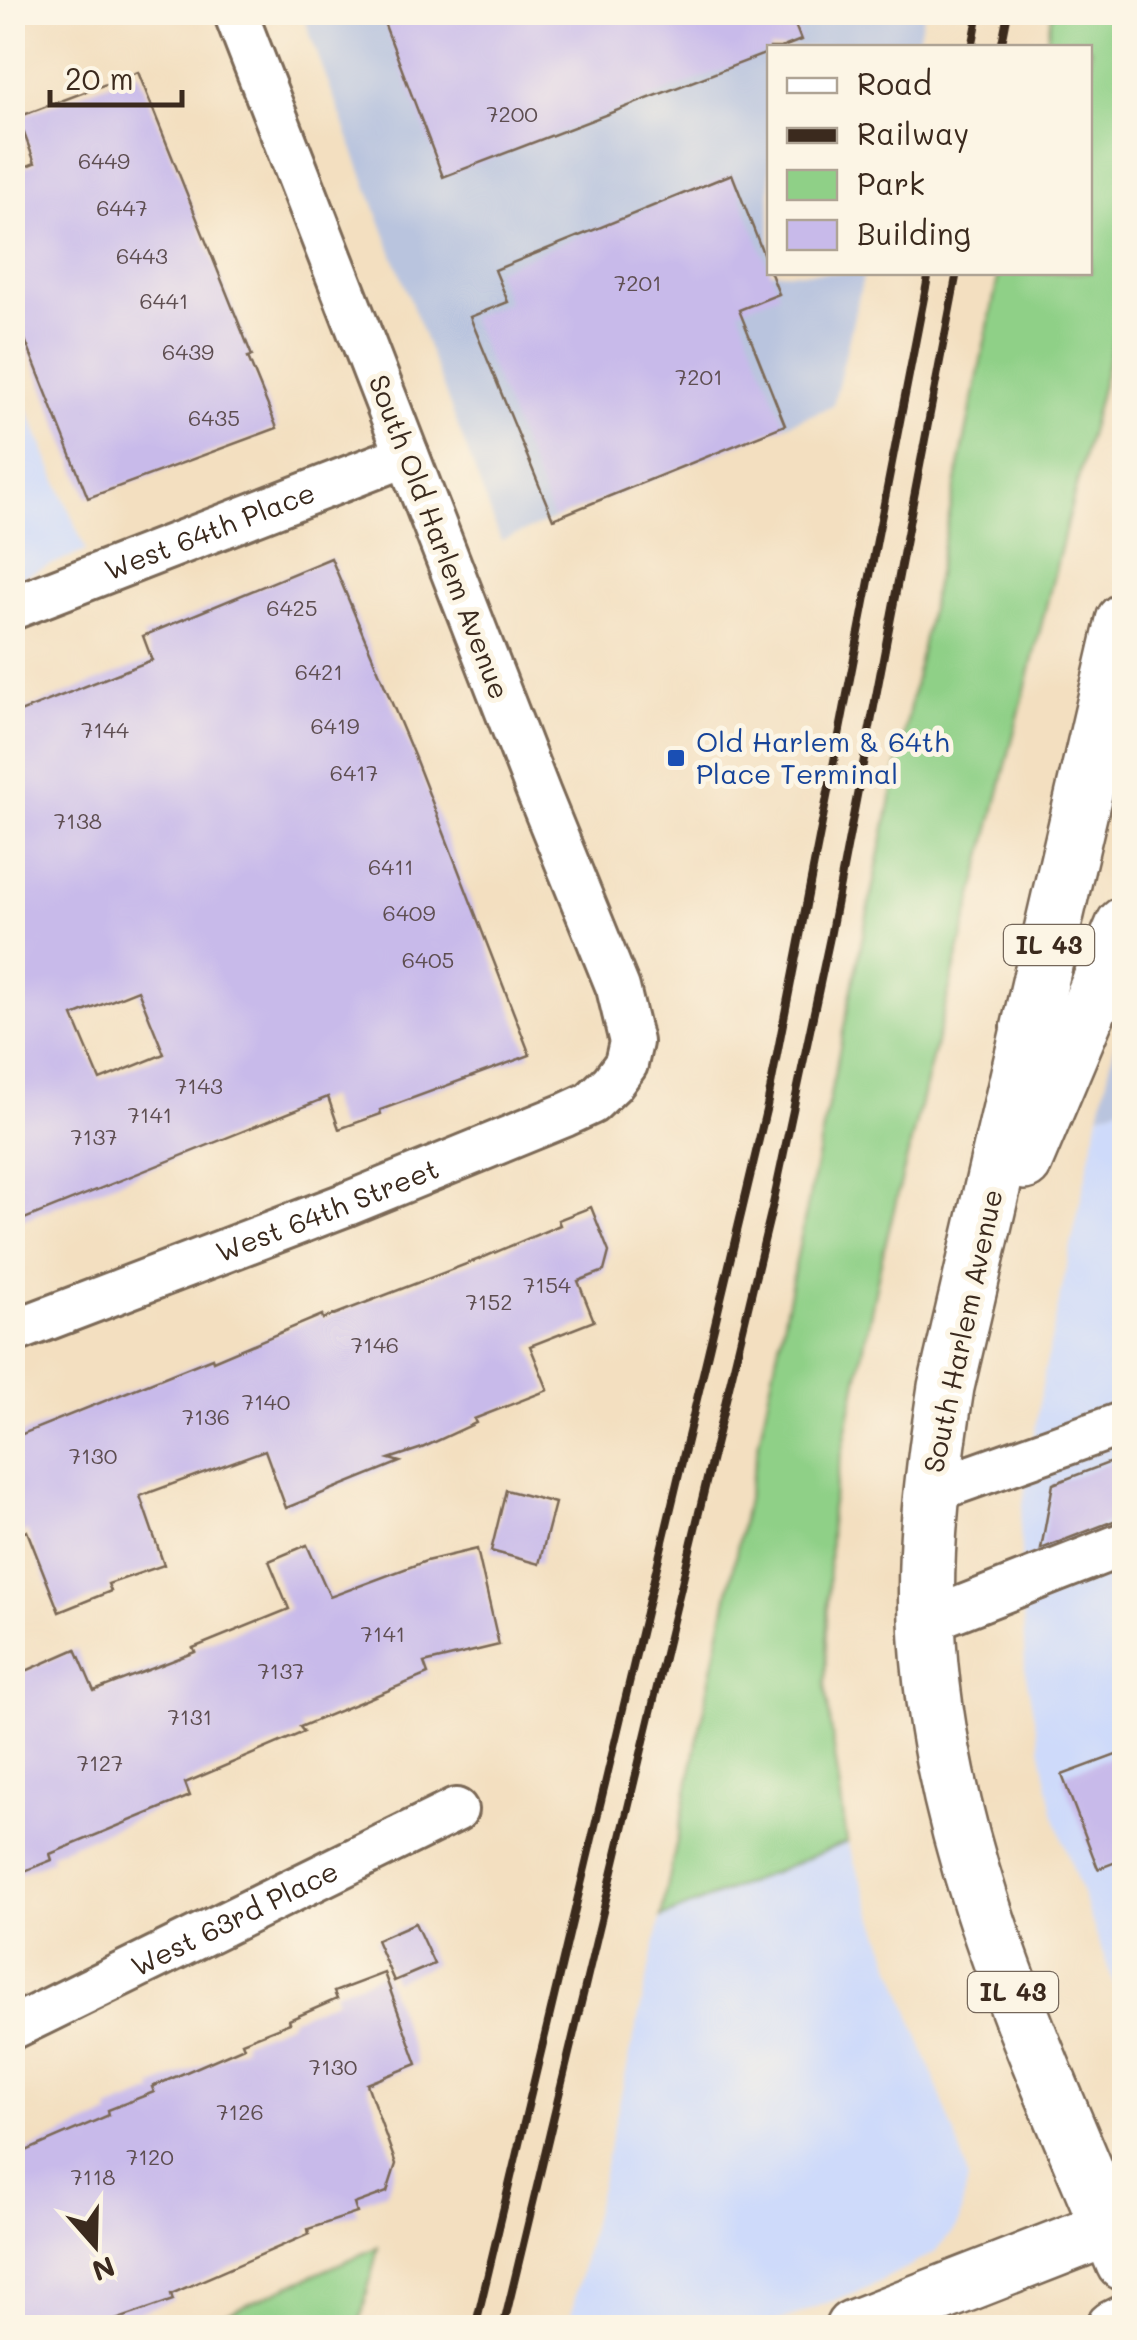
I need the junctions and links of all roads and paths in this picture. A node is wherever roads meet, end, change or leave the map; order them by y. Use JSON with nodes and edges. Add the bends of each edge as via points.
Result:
{"nodes":[{"id":1,"x":234,"y":12,"type":"edge"},
{"id":2,"x":407,"y":455,"type":"junction"},
{"id":3,"x":12,"y":608,"type":"edge"},
{"id":4,"x":1124,"y":621,"type":"edge"},
{"id":5,"x":1124,"y":925,"type":"edge"},
{"id":6,"x":626,"y":1064,"type":"joint"},
{"id":7,"x":973,"y":1268,"type":"junction"},
{"id":8,"x":12,"y":1332,"type":"edge"},
{"id":9,"x":1124,"y":1423,"type":"edge"},
{"id":10,"x":930,"y":1492,"type":"junction"},
{"id":11,"x":1124,"y":1544,"type":"edge"},
{"id":12,"x":927,"y":1621,"type":"junction"},
{"id":13,"x":456,"y":1810,"type":"dead end"},
{"id":14,"x":12,"y":2028,"type":"edge"},
{"id":15,"x":1120,"y":2237,"type":"edge"},
{"id":16,"x":1124,"y":2323,"type":"edge"},
{"id":17,"x":854,"y":2328,"type":"edge"},
{"id":18,"x":1114,"y":2328,"type":"edge"}],
"edges":[{"from":1,"to":2,"type":"street","name":"South Old Harlem Avenue"},
{"from":2,"to":3,"type":"street","name":"West 64th Place"},
{"from":2,"to":6,"type":"street","name":"South Old Harlem Avenue","via":[[618,988],[631,1042]]},
{"from":4,"to":7,"type":"main road","name":"South Harlem Avenue","number":"IL 43"},
{"from":5,"to":7,"type":"main road"},
{"from":6,"to":8,"type":"street","name":"West 64th Street","via":[[591,1102],[565,1115]]},
{"from":7,"to":10,"type":"main road","name":"South Harlem Avenue","number":"IL 43"},
{"from":9,"to":10,"type":"street"},
{"from":10,"to":12,"type":"main road","name":"South Harlem Avenue","number":"IL 43"},
{"from":11,"to":12,"type":"street"},
{"from":12,"to":15,"type":"main road","name":"South Harlem Avenue","number":"IL 43","via":[[949,1782],[990,1936]]},
{"from":13,"to":14,"type":"street","name":"West 63rd Place"},
{"from":15,"to":17,"type":"main road"},
{"from":16,"to":18,"type":"main road"}]}
